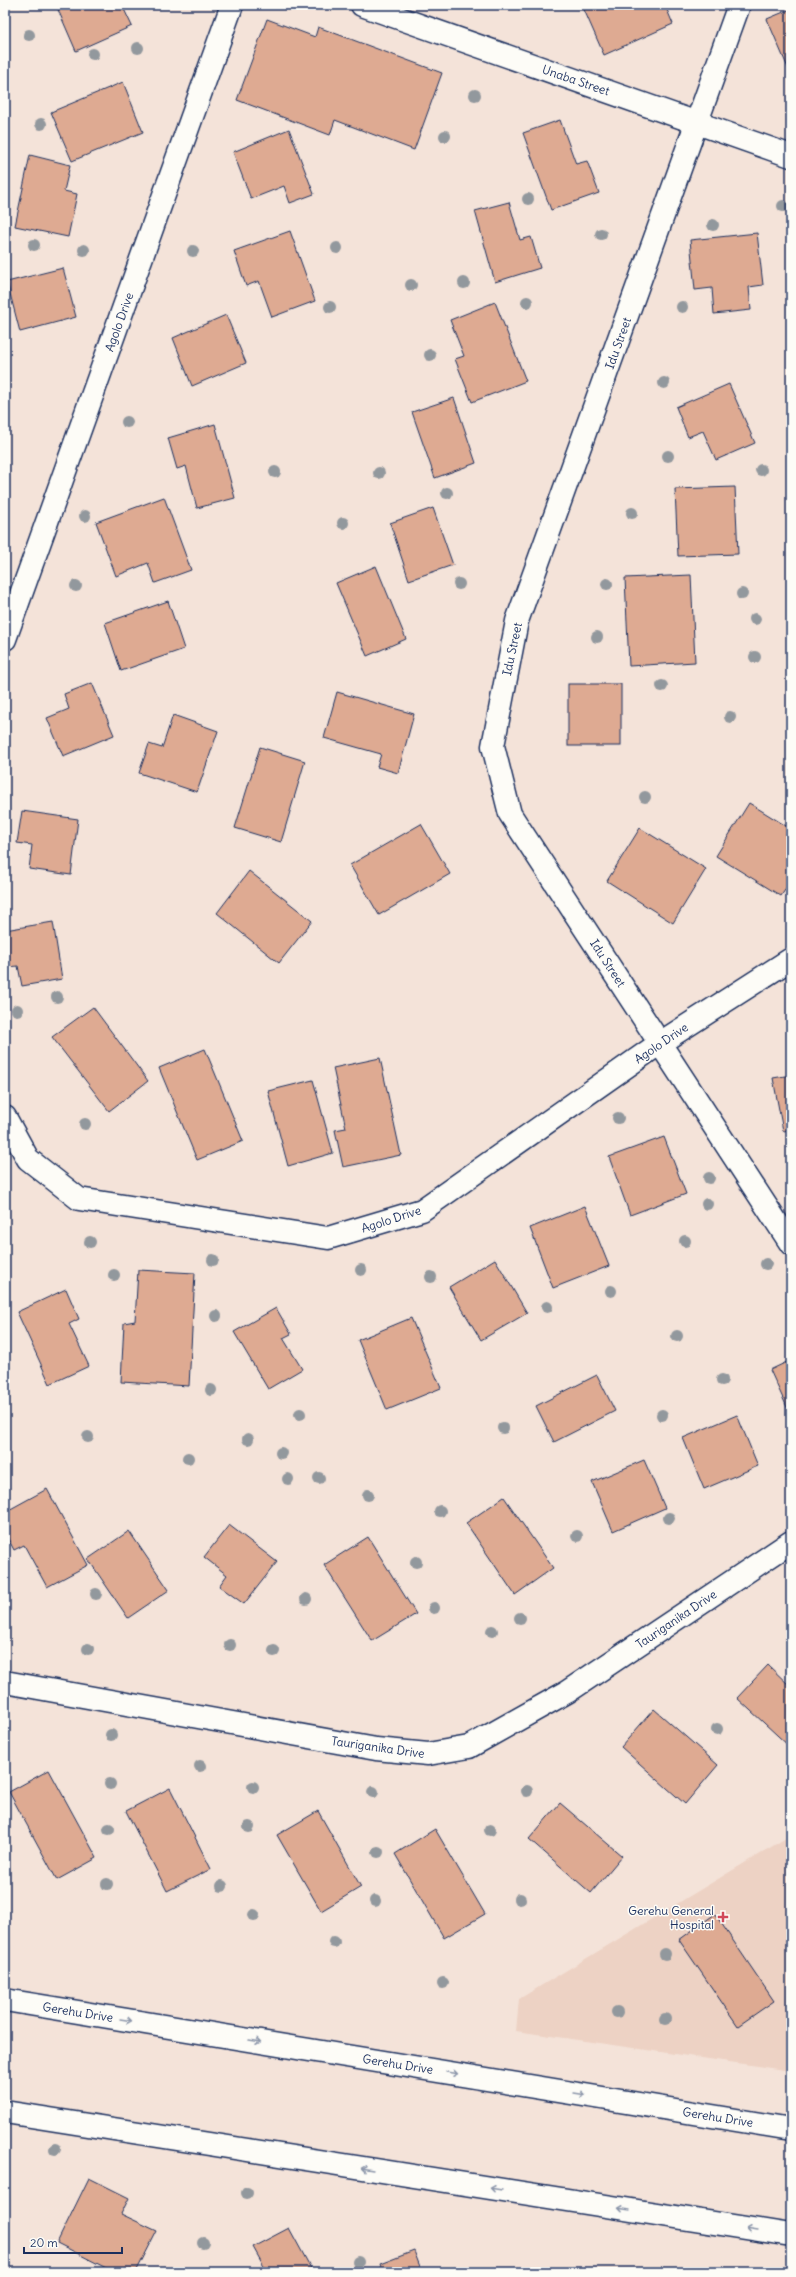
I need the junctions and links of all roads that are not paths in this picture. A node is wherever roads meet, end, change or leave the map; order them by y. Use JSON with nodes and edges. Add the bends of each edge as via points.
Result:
{"nodes":[{"id":1,"x":232,"y":5,"type":"edge"},
{"id":2,"x":362,"y":5,"type":"edge"},
{"id":3,"x":739,"y":5,"type":"edge"},
{"id":4,"x":698,"y":123,"type":"junction"},
{"id":5,"x":791,"y":156,"type":"edge"},
{"id":6,"x":5,"y":639,"type":"edge"},
{"id":7,"x":791,"y":959,"type":"edge"},
{"id":8,"x":660,"y":1043,"type":"junction"},
{"id":9,"x":5,"y":1116,"type":"edge"},
{"id":10,"x":791,"y":1244,"type":"edge"},
{"id":11,"x":791,"y":1542,"type":"edge"},
{"id":12,"x":5,"y":1682,"type":"edge"},
{"id":13,"x":5,"y":2000,"type":"edge"},
{"id":14,"x":5,"y":2112,"type":"edge"},
{"id":15,"x":790,"y":2127,"type":"edge"},
{"id":16,"x":791,"y":2235,"type":"edge"}],
"edges":[{"from":1,"to":6,"type":"street","name":"Agolo Drive"},
{"from":2,"to":4,"type":"street","name":"Unaba Street"},
{"from":3,"to":4,"type":"street","name":"Idu Street"},
{"from":4,"to":5,"type":"street","name":"Unaba Street"},
{"from":4,"to":8,"type":"street","name":"Idu Street","via":[[517,621],[493,746],[510,814]]},
{"from":7,"to":8,"type":"street","name":"Agolo Drive"},
{"from":8,"to":9,"type":"street","name":"Agolo Drive","via":[[422,1210],[328,1238],[79,1199],[28,1159]]},
{"from":8,"to":10,"type":"street","name":"Idu Street"},
{"from":11,"to":12,"type":"street","name":"Tauriganika Drive","via":[[567,1692],[469,1747],[428,1754],[376,1749]]},
{"from":13,"to":15,"type":"street","name":"Gerehu Drive","one_way":true},
{"from":16,"to":14,"type":"street","one_way":true}]}
